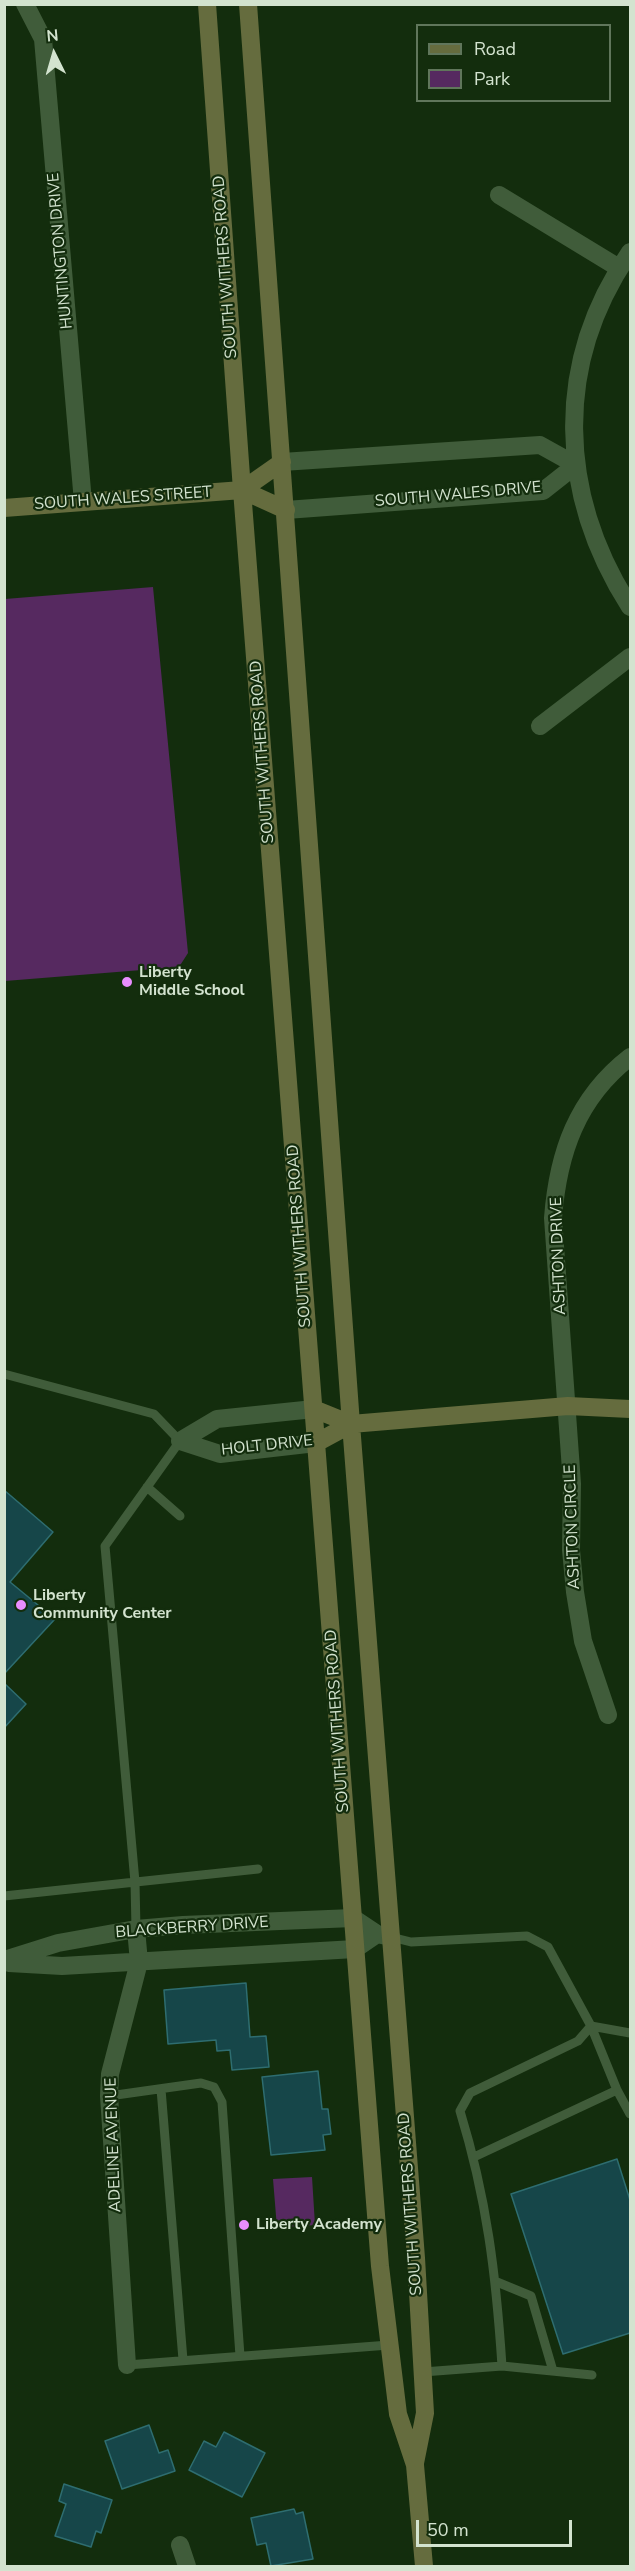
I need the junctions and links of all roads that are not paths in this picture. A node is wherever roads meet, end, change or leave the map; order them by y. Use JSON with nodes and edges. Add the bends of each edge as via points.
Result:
{"nodes":[{"id":1,"x":25,"y":4,"type":"edge"},
{"id":2,"x":207,"y":4,"type":"edge"},
{"id":3,"x":248,"y":4,"type":"edge"},
{"id":4,"x":499,"y":195,"type":"dead end"},
{"id":5,"x":630,"y":252,"type":"edge"},
{"id":6,"x":619,"y":268,"type":"junction"},
{"id":7,"x":282,"y":462,"type":"junction"},
{"id":8,"x":576,"y":465,"type":"junction"},
{"id":9,"x":242,"y":490,"type":"junction"},
{"id":10,"x":83,"y":502,"type":"junction"},
{"id":11,"x":4,"y":508,"type":"edge"},
{"id":12,"x":286,"y":510,"type":"junction"},
{"id":13,"x":630,"y":607,"type":"edge"},
{"id":14,"x":630,"y":657,"type":"edge"},
{"id":15,"x":540,"y":726,"type":"dead end"},
{"id":16,"x":630,"y":1057,"type":"edge"},
{"id":17,"x":4,"y":1374,"type":"edge"},
{"id":18,"x":568,"y":1406,"type":"junction"},
{"id":19,"x":314,"y":1409,"type":"junction"},
{"id":20,"x":630,"y":1409,"type":"edge"},
{"id":21,"x":351,"y":1424,"type":"junction"},
{"id":22,"x":180,"y":1441,"type":"junction"},
{"id":23,"x":316,"y":1443,"type":"junction"},
{"id":24,"x":147,"y":1487,"type":"junction"},
{"id":25,"x":180,"y":1516,"type":"dead end"},
{"id":26,"x":608,"y":1715,"type":"dead end"},
{"id":27,"x":258,"y":1869,"type":"dead end"},
{"id":28,"x":135,"y":1882,"type":"junction"},
{"id":29,"x":4,"y":1896,"type":"edge"},
{"id":30,"x":353,"y":1918,"type":"junction"},
{"id":31,"x":136,"y":1929,"type":"junction"},
{"id":32,"x":384,"y":1936,"type":"junction"},
{"id":33,"x":355,"y":1949,"type":"junction"},
{"id":34,"x":4,"y":1961,"type":"edge"},
{"id":35,"x":139,"y":1962,"type":"junction"},
{"id":36,"x":591,"y":2026,"type":"junction"},
{"id":37,"x":630,"y":2033,"type":"edge"},
{"id":38,"x":160,"y":2089,"type":"junction"},
{"id":39,"x":617,"y":2090,"type":"junction"},
{"id":40,"x":109,"y":2096,"type":"junction"},
{"id":41,"x":630,"y":2114,"type":"edge"},
{"id":42,"x":474,"y":2157,"type":"junction"},
{"id":43,"x":497,"y":2282,"type":"junction"},
{"id":44,"x":389,"y":2345,"type":"junction"},
{"id":45,"x":240,"y":2356,"type":"junction"},
{"id":46,"x":183,"y":2360,"type":"junction"},
{"id":47,"x":127,"y":2365,"type":"joint"},
{"id":48,"x":502,"y":2366,"type":"junction"},
{"id":49,"x":423,"y":2372,"type":"junction"},
{"id":50,"x":553,"y":2372,"type":"junction"},
{"id":51,"x":592,"y":2375,"type":"dead end"},
{"id":52,"x":415,"y":2465,"type":"junction"},
{"id":53,"x":180,"y":2545,"type":"dead end"},
{"id":54,"x":187,"y":2566,"type":"edge"},
{"id":55,"x":424,"y":2566,"type":"edge"}],
"edges":[{"from":1,"to":10,"type":"street","name":"HUNTINGTON DRIVE","via":[[42,39]]},
{"from":2,"to":9,"type":"main road","name":"SOUTH WITHERS ROAD"},
{"from":3,"to":7,"type":"main road","name":"SOUTH WITHERS ROAD"},
{"from":4,"to":6,"type":"street"},
{"from":5,"to":6,"type":"street"},
{"from":6,"to":8,"type":"street","via":[[600,304],[578,376],[574,413]]},
{"from":7,"to":8,"type":"street","via":[[540,445]]},
{"from":7,"to":9,"type":"main road"},
{"from":7,"to":12,"type":"main road","name":"SOUTH WITHERS ROAD"},
{"from":8,"to":12,"type":"street","name":"SOUTH WALES DRIVE","via":[[543,490]]},
{"from":8,"to":13,"type":"street","via":[[596,543]]},
{"from":9,"to":10,"type":"main road","name":"SOUTH WALES STREET"},
{"from":9,"to":12,"type":"main road","name":"SOUTH WALES STREET"},
{"from":9,"to":19,"type":"main road","name":"SOUTH WITHERS ROAD"},
{"from":10,"to":11,"type":"main road","name":"SOUTH WALES STREET"},
{"from":12,"to":21,"type":"main road","name":"SOUTH WITHERS ROAD"},
{"from":14,"to":15,"type":"street"},
{"from":16,"to":18,"type":"street","name":"ASHTON DRIVE","via":[[596,1091],[577,1120],[564,1149],[556,1183],[554,1218]]},
{"from":17,"to":22,"type":"lane","via":[[154,1414]]},
{"from":18,"to":20,"type":"main road","name":"HOLT DRIVE"},
{"from":18,"to":21,"type":"main road","name":"HOLT DRIVE"},
{"from":18,"to":26,"type":"street","name":"ASHTON CIRCLE","via":[[575,1592],[584,1641]]},
{"from":19,"to":21,"type":"main road","name":"HOLT DRIVE"},
{"from":19,"to":22,"type":"street","name":"HOLT DRIVE","via":[[217,1419]]},
{"from":19,"to":23,"type":"main road","name":"SOUTH WITHERS ROAD"},
{"from":21,"to":23,"type":"main road","name":"HOLT DRIVE"},
{"from":21,"to":32,"type":"main road","name":"SOUTH WITHERS ROAD"},
{"from":22,"to":23,"type":"street","name":"HOLT DRIVE","via":[[220,1454]]},
{"from":22,"to":24,"type":"lane"},
{"from":23,"to":30,"type":"main road","name":"SOUTH WITHERS ROAD"},
{"from":24,"to":25,"type":"lane"},
{"from":24,"to":28,"type":"lane","via":[[105,1545]]},
{"from":27,"to":28,"type":"lane"},
{"from":28,"to":29,"type":"lane"},
{"from":28,"to":31,"type":"lane"},
{"from":30,"to":31,"type":"street","name":"BLACKBERRY DRIVE"},
{"from":30,"to":32,"type":"street"},
{"from":30,"to":33,"type":"main road","name":"SOUTH WITHERS ROAD"},
{"from":31,"to":34,"type":"street","name":"BLACKBERRY DRIVE","via":[[58,1943]]},
{"from":31,"to":35,"type":"street","name":"ADELINE AVENUE"},
{"from":32,"to":33,"type":"street","name":"BLACKBERRY DRIVE"},
{"from":32,"to":36,"type":"lane","via":[[411,1942],[527,1936],[548,1947]]},
{"from":32,"to":49,"type":"main road","name":"SOUTH WITHERS ROAD"},
{"from":33,"to":35,"type":"street","name":"BLACKBERRY DRIVE"},
{"from":33,"to":44,"type":"main road","name":"SOUTH WITHERS ROAD"},
{"from":34,"to":35,"type":"street","name":"BLACKBERRY DRIVE","via":[[62,1966]]},
{"from":35,"to":40,"type":"street","name":"ADELINE AVENUE","via":[[110,2074]]},
{"from":36,"to":37,"type":"lane"},
{"from":36,"to":39,"type":"lane"},
{"from":36,"to":42,"type":"lane","via":[[578,2041],[470,2093],[460,2111]]},
{"from":38,"to":40,"type":"lane"},
{"from":38,"to":45,"type":"lane","via":[[201,2083],[214,2087],[222,2102]]},
{"from":38,"to":46,"type":"lane"},
{"from":39,"to":41,"type":"lane"},
{"from":39,"to":42,"type":"lane"},
{"from":40,"to":47,"type":"street","name":"ADELINE AVENUE"},
{"from":42,"to":43,"type":"lane"},
{"from":43,"to":48,"type":"lane"},
{"from":43,"to":50,"type":"lane","via":[[531,2296]]},
{"from":44,"to":45,"type":"lane"},
{"from":44,"to":52,"type":"main road","name":"SOUTH WITHERS ROAD","via":[[398,2414]]},
{"from":45,"to":46,"type":"lane"},
{"from":46,"to":47,"type":"lane"},
{"from":48,"to":49,"type":"lane"},
{"from":48,"to":50,"type":"lane"},
{"from":49,"to":52,"type":"main road","name":"SOUTH WITHERS ROAD","via":[[425,2413]]},
{"from":50,"to":51,"type":"lane"},
{"from":52,"to":55,"type":"main road","name":"SOUTH WITHERS ROAD"},
{"from":53,"to":54,"type":"street"}]}
